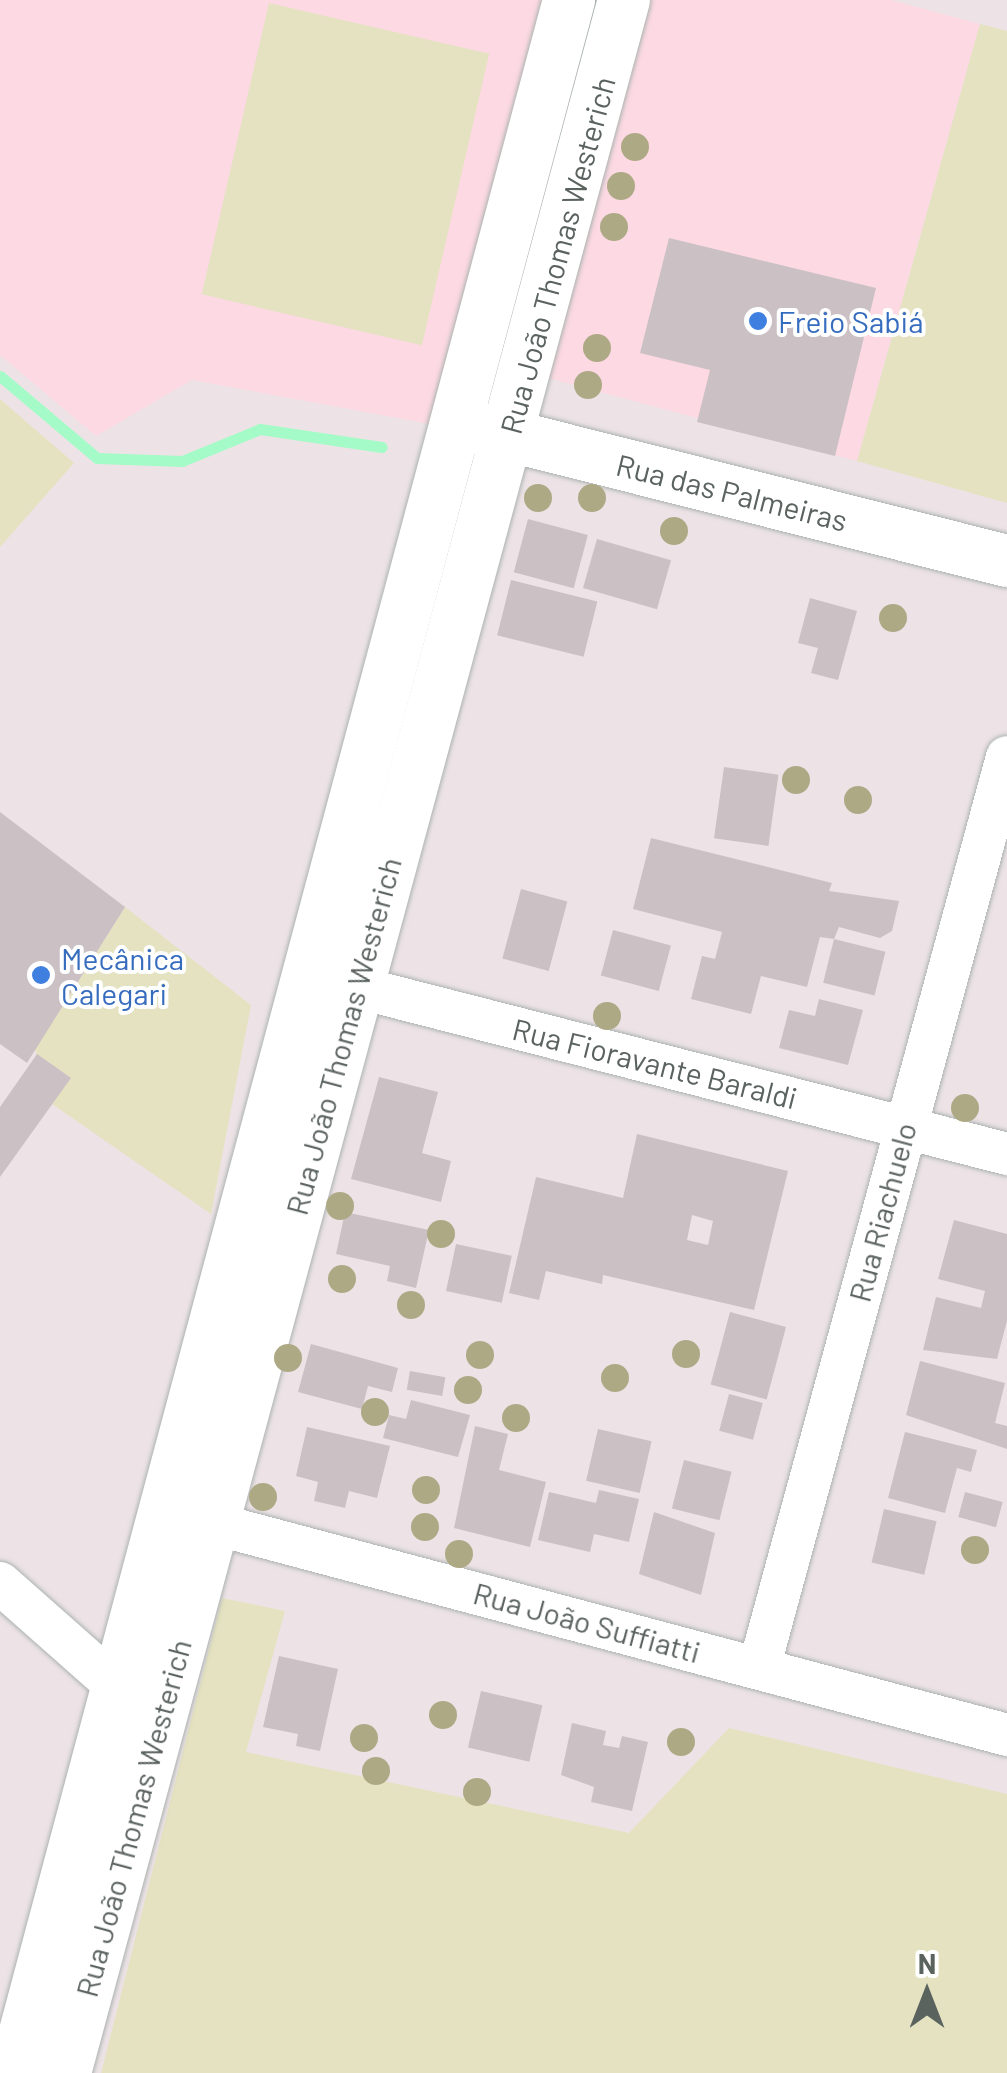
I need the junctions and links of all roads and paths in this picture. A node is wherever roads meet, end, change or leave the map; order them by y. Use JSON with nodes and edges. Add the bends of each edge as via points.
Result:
{"nodes":[{"id":1,"x":569,"y":0,"type":"edge"},
{"id":2,"x":624,"y":0,"type":"edge"},
{"id":3,"x":523,"y":172,"type":"junction"},
{"id":4,"x":574,"y":187,"type":"junction"},
{"id":5,"x":457,"y":423,"type":"junction"},
{"id":6,"x":508,"y":436,"type":"junction"},
{"id":7,"x":1007,"y":561,"type":"edge"},
{"id":8,"x":376,"y":712,"type":"junction"},
{"id":9,"x":430,"y":727,"type":"junction"},
{"id":10,"x":1007,"y":757,"type":"edge"},
{"id":11,"x":304,"y":974,"type":"junction"},
{"id":12,"x":355,"y":987,"type":"junction"},
{"id":13,"x":905,"y":1127,"type":"junction"},
{"id":14,"x":1007,"y":1154,"type":"edge"},
{"id":15,"x":249,"y":1287,"type":"junction"},
{"id":16,"x":190,"y":1517,"type":"junction"},
{"id":17,"x":0,"y":1583,"type":"edge"},
{"id":18,"x":760,"y":1668,"type":"junction"},
{"id":19,"x":142,"y":1695,"type":"junction"},
{"id":20,"x":1007,"y":1736,"type":"edge"},
{"id":21,"x":72,"y":1954,"type":"junction"},
{"id":22,"x":14,"y":2073,"type":"edge"},
{"id":23,"x":65,"y":2073,"type":"edge"}],
"edges":[{"from":1,"to":3,"type":"street","name":"Rua João Thomas Westerich"},
{"from":2,"to":4,"type":"street","name":"Rua João Thomas Westerich"},
{"from":3,"to":4,"type":"street"},
{"from":3,"to":5,"type":"street","name":"Rua João Thomas Westerich"},
{"from":4,"to":6,"type":"street","name":"Rua João Thomas Westerich"},
{"from":5,"to":6,"type":"street","name":"Rua das Palmeiras"},
{"from":5,"to":8,"type":"street","name":"Rua João Thomas Westerich"},
{"from":6,"to":7,"type":"street","name":"Rua das Palmeiras"},
{"from":6,"to":9,"type":"street","name":"Rua João Thomas Westerich"},
{"from":8,"to":9,"type":"street"},
{"from":8,"to":11,"type":"street","name":"Rua João Thomas Westerich"},
{"from":9,"to":12,"type":"street","name":"Rua João Thomas Westerich"},
{"from":10,"to":13,"type":"street","name":"Rua Riachuelo"},
{"from":11,"to":12,"type":"street","name":"Rua Fioravante Baraldi"},
{"from":11,"to":15,"type":"street","name":"Rua João Thomas Westerich"},
{"from":12,"to":13,"type":"street","name":"Rua Fioravante Baraldi"},
{"from":12,"to":15,"type":"street","name":"Rua João Thomas Westerich"},
{"from":13,"to":14,"type":"street","name":"Rua Fioravante Baraldi"},
{"from":13,"to":18,"type":"street","name":"Rua Riachuelo"},
{"from":15,"to":16,"type":"street","name":"Rua João Thomas Westerich"},
{"from":16,"to":18,"type":"street","name":"Rua João Suffiatti"},
{"from":16,"to":19,"type":"street","name":"Rua João Thomas Westerich"},
{"from":17,"to":19,"type":"street"},
{"from":18,"to":20,"type":"street","name":"Rua João Suffiatti"},
{"from":19,"to":21,"type":"street","name":"Rua João Thomas Westerich"},
{"from":21,"to":22,"type":"street","name":"Rua João Thomas Westerich"},
{"from":21,"to":23,"type":"street","name":"Rua João Thomas Westerich"}]}
